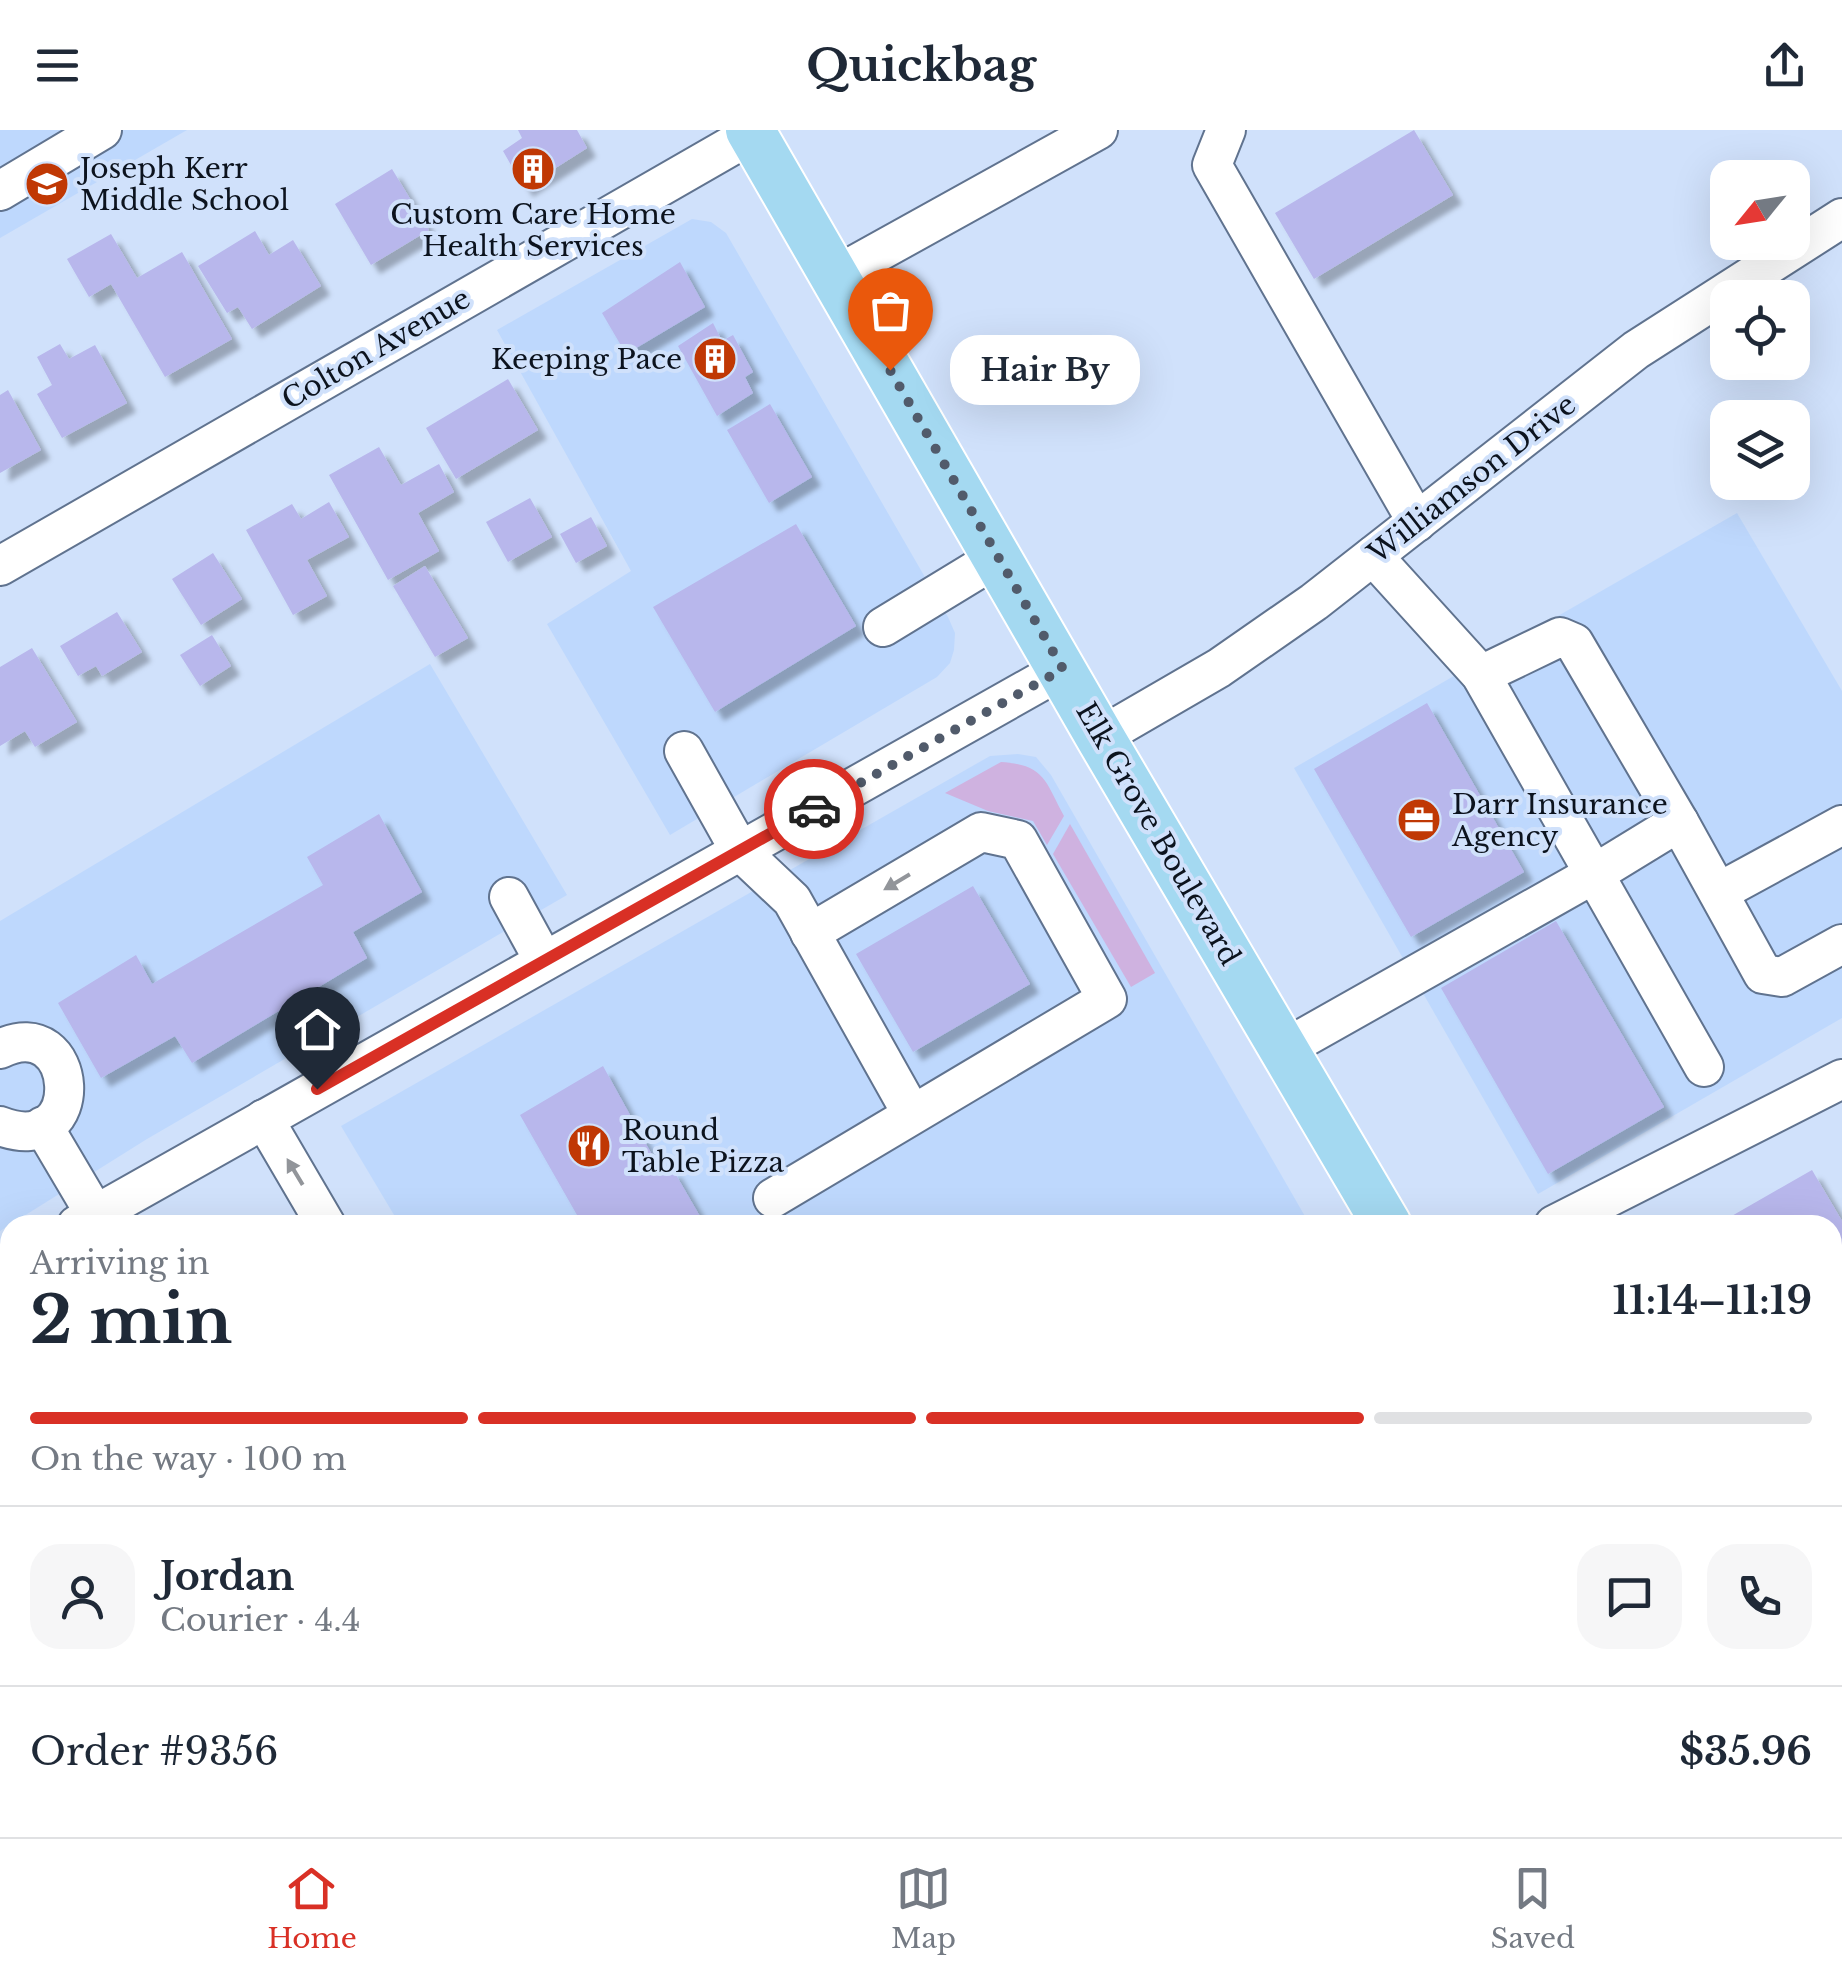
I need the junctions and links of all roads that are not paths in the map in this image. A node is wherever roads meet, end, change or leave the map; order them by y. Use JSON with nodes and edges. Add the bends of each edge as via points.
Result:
{"nodes":[{"id":1,"x":102,"y":130,"type":"edge"},
{"id":2,"x":1098,"y":130,"type":"edge"},
{"id":3,"x":1226,"y":130,"type":"edge"},
{"id":4,"x":751,"y":132,"type":"edge"},
{"id":5,"x":0,"y":190,"type":"edge"},
{"id":6,"x":1842,"y":218,"type":"edge"},
{"id":7,"x":835,"y":276,"type":"junction"},
{"id":8,"x":1417,"y":522,"type":"junction"},
{"id":9,"x":998,"y":556,"type":"junction"},
{"id":10,"x":1374,"y":556,"type":"junction"},
{"id":11,"x":0,"y":566,"type":"edge"},
{"id":12,"x":883,"y":627,"type":"dead end"},
{"id":13,"x":1063,"y":669,"type":"junction"},
{"id":14,"x":1481,"y":675,"type":"junction"},
{"id":15,"x":1100,"y":737,"type":"junction"},
{"id":16,"x":684,"y":751,"type":"dead end"},
{"id":17,"x":1679,"y":822,"type":"junction"},
{"id":18,"x":1842,"y":825,"type":"edge"},
{"id":19,"x":740,"y":851,"type":"junction"},
{"id":20,"x":1594,"y":874,"type":"junction"},
{"id":21,"x":1718,"y":892,"type":"junction"},
{"id":22,"x":508,"y":897,"type":"dead end"},
{"id":23,"x":810,"y":933,"type":"junction"},
{"id":24,"x":1842,"y":944,"type":"edge"},
{"id":25,"x":544,"y":961,"type":"junction"},
{"id":26,"x":0,"y":1049,"type":"edge"},
{"id":27,"x":1284,"y":1049,"type":"junction"},
{"id":28,"x":1704,"y":1068,"type":"dead end"},
{"id":29,"x":1842,"y":1079,"type":"edge"},
{"id":30,"x":912,"y":1114,"type":"junction"},
{"id":31,"x":264,"y":1119,"type":"junction"},
{"id":32,"x":0,"y":1126,"type":"edge"},
{"id":33,"x":43,"y":1126,"type":"junction"},
{"id":34,"x":773,"y":1198,"type":"dead end"},
{"id":35,"x":1608,"y":1213,"type":"edge"},
{"id":36,"x":84,"y":1215,"type":"edge"},
{"id":37,"x":95,"y":1215,"type":"edge"},
{"id":38,"x":320,"y":1215,"type":"edge"},
{"id":39,"x":1382,"y":1215,"type":"edge"}],
"edges":[{"from":1,"to":5,"type":"street"},
{"from":2,"to":7,"type":"street"},
{"from":3,"to":8,"type":"street","via":[[1212,165]]},
{"from":4,"to":7,"type":"main road","name":"Elk Grove Boulevard"},
{"from":4,"to":11,"type":"street","name":"Colton Avenue","via":[[630,187]]},
{"from":6,"to":8,"type":"street","name":"Williamson Drive","via":[[1636,350]]},
{"from":7,"to":9,"type":"main road","name":"Elk Grove Boulevard"},
{"from":8,"to":10,"type":"street","name":"Williamson Drive"},
{"from":9,"to":12,"type":"street"},
{"from":9,"to":13,"type":"main road","name":"Elk Grove Boulevard"},
{"from":10,"to":14,"type":"street"},
{"from":10,"to":15,"type":"street","name":"Williamson Drive","via":[[1219,668]]},
{"from":13,"to":15,"type":"main road","name":"Elk Grove Boulevard"},
{"from":13,"to":19,"type":"street"},
{"from":14,"to":17,"type":"street","via":[[1560,637],[1574,643]]},
{"from":14,"to":20,"type":"street"},
{"from":15,"to":27,"type":"main road","name":"Elk Grove Boulevard"},
{"from":16,"to":19,"type":"street"},
{"from":17,"to":20,"type":"street"},
{"from":17,"to":21,"type":"street"},
{"from":18,"to":21,"type":"street"},
{"from":19,"to":23,"type":"street","via":[[792,900]]},
{"from":19,"to":25,"type":"street"},
{"from":20,"to":27,"type":"street"},
{"from":20,"to":28,"type":"street"},
{"from":21,"to":24,"type":"street","via":[[1763,974],[1782,977]]},
{"from":22,"to":25,"type":"street"},
{"from":23,"to":30,"type":"street"},
{"from":30,"to":23,"type":"street","one_way":true,"via":[[1107,998],[1018,840],[981,832]]},
{"from":25,"to":31,"type":"street"},
{"from":26,"to":33,"type":"street","via":[[34,1044],[57,1060],[64,1104]]},
{"from":27,"to":39,"type":"main road","name":"Elk Grove Boulevard"},
{"from":29,"to":35,"type":"street"},
{"from":30,"to":34,"type":"street"},
{"from":31,"to":37,"type":"street"},
{"from":38,"to":31,"type":"street","one_way":true},
{"from":32,"to":33,"type":"street"},
{"from":33,"to":36,"type":"street"}]}
